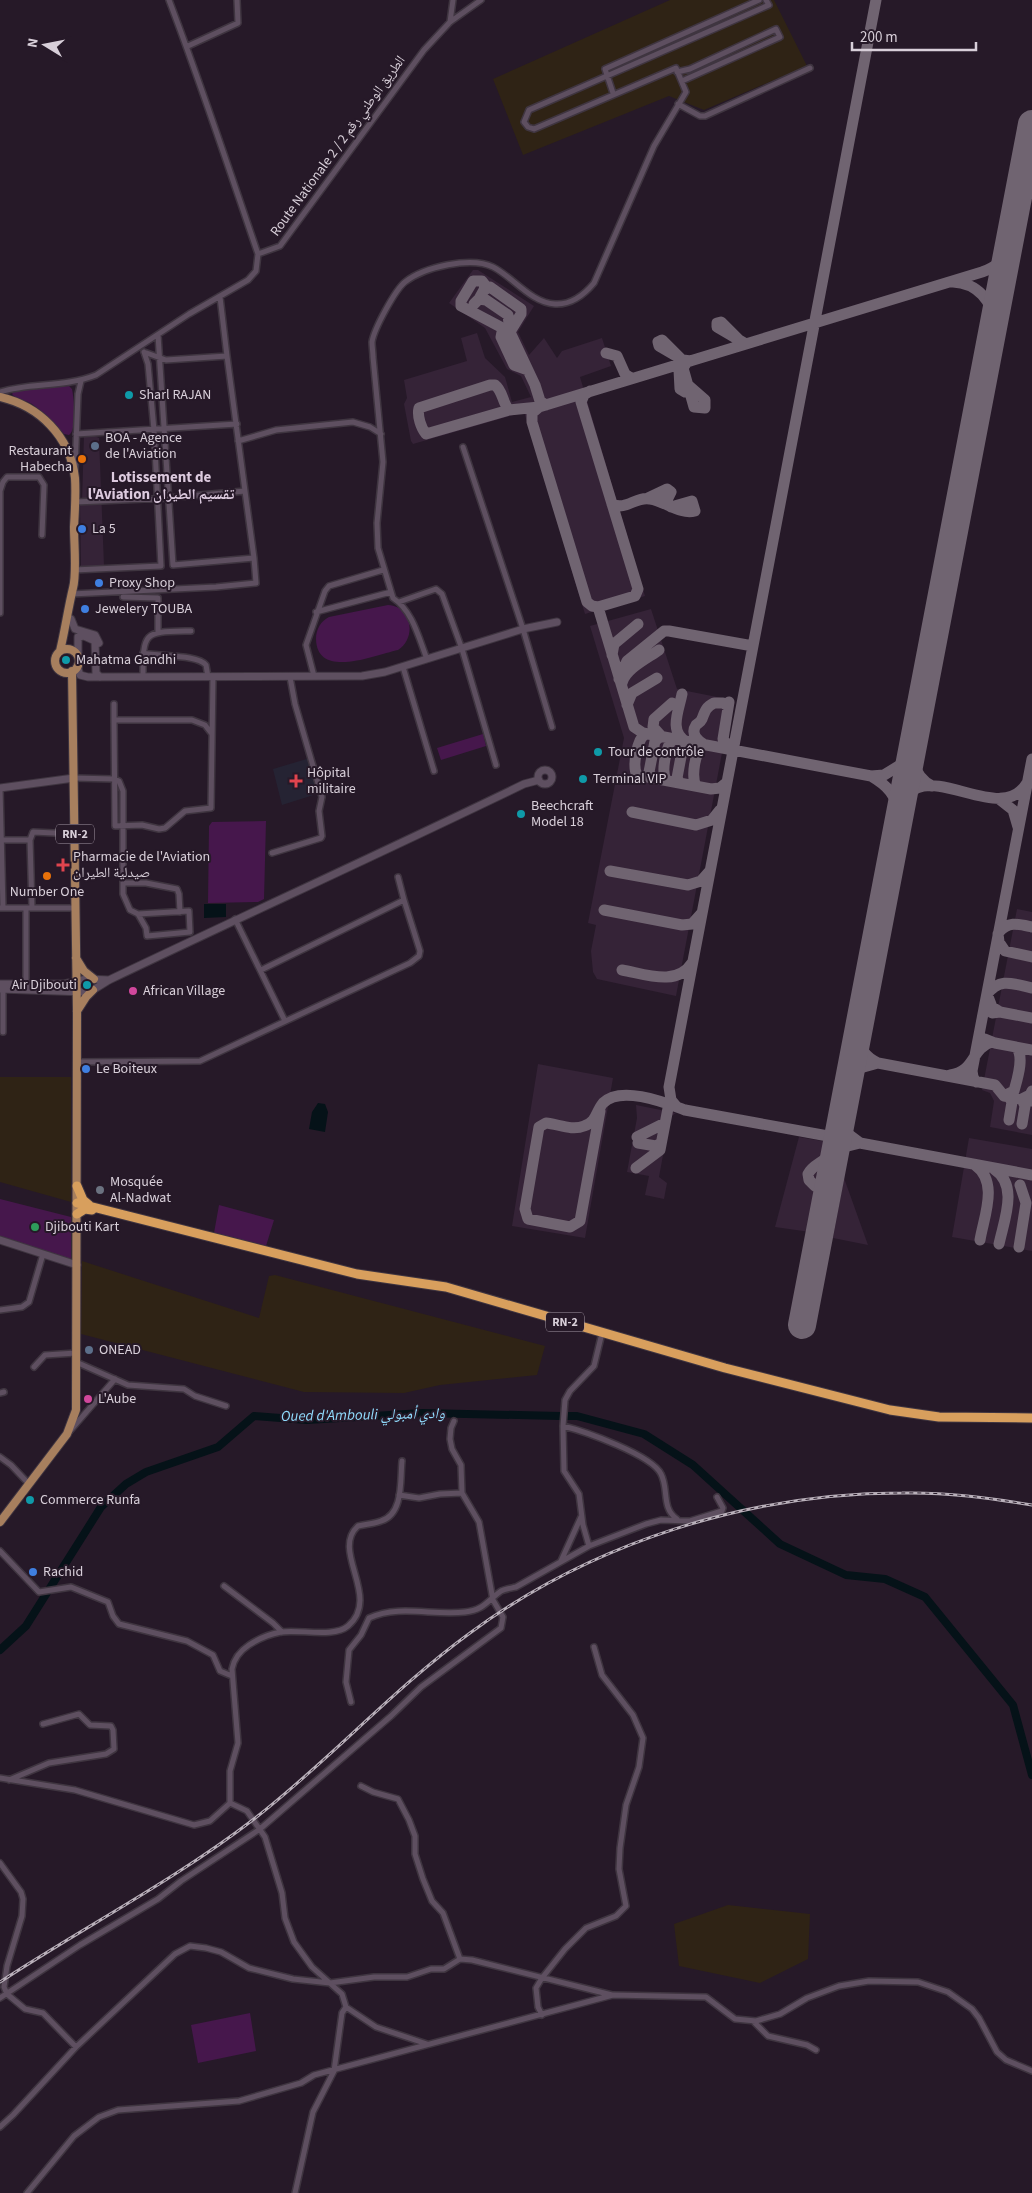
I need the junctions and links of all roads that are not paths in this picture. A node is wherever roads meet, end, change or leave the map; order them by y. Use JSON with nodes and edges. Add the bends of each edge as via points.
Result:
{"nodes":[{"id":1,"x":169,"y":0,"type":"edge"},
{"id":2,"x":238,"y":0,"type":"edge"},
{"id":3,"x":453,"y":0,"type":"edge"},
{"id":4,"x":481,"y":0,"type":"edge"},
{"id":5,"x":759,"y":0,"type":"edge"},
{"id":6,"x":766,"y":0,"type":"edge"},
{"id":7,"x":450,"y":22,"type":"junction"},
{"id":8,"x":188,"y":46,"type":"junction"},
{"id":9,"x":810,"y":68,"type":"dead end"},
{"id":10,"x":677,"y":72,"type":"junction"},
{"id":11,"x":607,"y":76,"type":"junction"},
{"id":12,"x":682,"y":81,"type":"junction"},
{"id":13,"x":613,"y":93,"type":"junction"},
{"id":14,"x":678,"y":104,"type":"junction"},
{"id":15,"x":258,"y":254,"type":"junction"},
{"id":16,"x":220,"y":297,"type":"junction"},
{"id":17,"x":158,"y":335,"type":"junction"},
{"id":18,"x":142,"y":350,"type":"junction"},
{"id":19,"x":227,"y":356,"type":"junction"},
{"id":20,"x":160,"y":359,"type":"junction"},
{"id":21,"x":81,"y":381,"type":"junction"},
{"id":22,"x":0,"y":392,"type":"edge"},
{"id":23,"x":0,"y":397,"type":"edge"},
{"id":24,"x":237,"y":424,"type":"junction"},
{"id":25,"x":164,"y":428,"type":"junction"},
{"id":26,"x":154,"y":430,"type":"junction"},
{"id":27,"x":76,"y":434,"type":"junction"},
{"id":28,"x":381,"y":434,"type":"junction"},
{"id":29,"x":238,"y":441,"type":"junction"},
{"id":30,"x":463,"y":446,"type":"dead end"},
{"id":31,"x":75,"y":477,"type":"junction"},
{"id":32,"x":245,"y":491,"type":"junction"},
{"id":33,"x":157,"y":498,"type":"junction"},
{"id":34,"x":168,"y":498,"type":"junction"},
{"id":35,"x":75,"y":502,"type":"junction"},
{"id":36,"x":42,"y":536,"type":"dead end"},
{"id":37,"x":254,"y":558,"type":"junction"},
{"id":38,"x":173,"y":565,"type":"junction"},
{"id":39,"x":161,"y":566,"type":"junction"},
{"id":40,"x":74,"y":570,"type":"junction"},
{"id":41,"x":383,"y":570,"type":"junction"},
{"id":42,"x":73,"y":592,"type":"junction"},
{"id":43,"x":391,"y":592,"type":"junction"},
{"id":44,"x":123,"y":597,"type":"dead end"},
{"id":45,"x":399,"y":602,"type":"junction"},
{"id":46,"x":316,"y":612,"type":"junction"},
{"id":47,"x":0,"y":614,"type":"edge"},
{"id":48,"x":71,"y":619,"type":"junction"},
{"id":49,"x":557,"y":622,"type":"dead end"},
{"id":50,"x":523,"y":629,"type":"junction"},
{"id":51,"x":190,"y":631,"type":"dead end"},
{"id":52,"x":158,"y":632,"type":"junction"},
{"id":53,"x":462,"y":649,"type":"junction"},
{"id":54,"x":71,"y":650,"type":"junction"},
{"id":55,"x":60,"y":651,"type":"junction"},
{"id":56,"x":143,"y":653,"type":"junction"},
{"id":57,"x":78,"y":657,"type":"junction"},
{"id":58,"x":427,"y":659,"type":"junction"},
{"id":59,"x":403,"y":667,"type":"junction"},
{"id":60,"x":60,"y":671,"type":"junction"},
{"id":61,"x":74,"y":672,"type":"junction"},
{"id":62,"x":80,"y":675,"type":"joint"},
{"id":63,"x":314,"y":676,"type":"junction"},
{"id":64,"x":101,"y":677,"type":"junction"},
{"id":65,"x":143,"y":677,"type":"junction"},
{"id":66,"x":211,"y":677,"type":"junction"},
{"id":67,"x":290,"y":677,"type":"junction"},
{"id":68,"x":114,"y":704,"type":"dead end"},
{"id":69,"x":73,"y":712,"type":"junction"},
{"id":70,"x":114,"y":720,"type":"junction"},
{"id":71,"x":552,"y":727,"type":"dead end"},
{"id":72,"x":212,"y":734,"type":"junction"},
{"id":73,"x":496,"y":765,"type":"dead end"},
{"id":74,"x":434,"y":770,"type":"dead end"},
{"id":75,"x":540,"y":776,"type":"dead end"},
{"id":76,"x":74,"y":778,"type":"junction"},
{"id":77,"x":114,"y":778,"type":"junction"},
{"id":78,"x":0,"y":788,"type":"edge"},
{"id":79,"x":123,"y":827,"type":"junction"},
{"id":80,"x":75,"y":834,"type":"junction"},
{"id":81,"x":1,"y":840,"type":"junction"},
{"id":82,"x":30,"y":840,"type":"junction"},
{"id":83,"x":272,"y":853,"type":"dead end"},
{"id":84,"x":398,"y":877,"type":"dead end"},
{"id":85,"x":123,"y":883,"type":"junction"},
{"id":86,"x":404,"y":900,"type":"junction"},
{"id":87,"x":1,"y":908,"type":"edge"},
{"id":88,"x":29,"y":908,"type":"junction"},
{"id":89,"x":75,"y":908,"type":"junction"},
{"id":90,"x":180,"y":912,"type":"junction"},
{"id":91,"x":138,"y":914,"type":"junction"},
{"id":92,"x":236,"y":919,"type":"junction"},
{"id":93,"x":75,"y":957,"type":"junction"},
{"id":94,"x":261,"y":970,"type":"junction"},
{"id":95,"x":94,"y":978,"type":"junction"},
{"id":96,"x":109,"y":980,"type":"junction"},
{"id":97,"x":76,"y":982,"type":"junction"},
{"id":98,"x":26,"y":984,"type":"junction"},
{"id":99,"x":2,"y":987,"type":"edge"},
{"id":100,"x":94,"y":990,"type":"junction"},
{"id":101,"x":76,"y":991,"type":"junction"},
{"id":102,"x":76,"y":1012,"type":"junction"},
{"id":103,"x":285,"y":1021,"type":"junction"},
{"id":104,"x":3,"y":1032,"type":"dead end"},
{"id":105,"x":77,"y":1062,"type":"junction"},
{"id":106,"x":77,"y":1186,"type":"junction"},
{"id":107,"x":77,"y":1203,"type":"junction"},
{"id":108,"x":95,"y":1209,"type":"junction"},
{"id":109,"x":77,"y":1219,"type":"junction"},
{"id":110,"x":0,"y":1240,"type":"edge"},
{"id":111,"x":43,"y":1254,"type":"junction"},
{"id":112,"x":77,"y":1266,"type":"junction"},
{"id":113,"x":0,"y":1310,"type":"edge"},
{"id":114,"x":602,"y":1333,"type":"junction"},
{"id":115,"x":76,"y":1353,"type":"junction"},
{"id":116,"x":76,"y":1362,"type":"junction"},
{"id":117,"x":34,"y":1367,"type":"dead end"},
{"id":118,"x":114,"y":1379,"type":"junction"},
{"id":119,"x":226,"y":1406,"type":"dead end"},
{"id":120,"x":1032,"y":1418,"type":"edge"},
{"id":121,"x":454,"y":1421,"type":"dead end"},
{"id":122,"x":563,"y":1426,"type":"junction"},
{"id":123,"x":68,"y":1434,"type":"junction"},
{"id":124,"x":0,"y":1457,"type":"edge"},
{"id":125,"x":402,"y":1461,"type":"dead end"},
{"id":126,"x":29,"y":1484,"type":"junction"},
{"id":127,"x":462,"y":1493,"type":"junction"},
{"id":128,"x":399,"y":1495,"type":"junction"},
{"id":129,"x":717,"y":1497,"type":"dead end"},
{"id":130,"x":582,"y":1514,"type":"junction"},
{"id":131,"x":0,"y":1521,"type":"edge"},
{"id":132,"x":680,"y":1521,"type":"junction"},
{"id":133,"x":589,"y":1546,"type":"junction"},
{"id":134,"x":0,"y":1551,"type":"edge"},
{"id":135,"x":560,"y":1563,"type":"junction"},
{"id":136,"x":224,"y":1586,"type":"dead end"},
{"id":137,"x":493,"y":1600,"type":"junction"},
{"id":138,"x":358,"y":1612,"type":"junction"},
{"id":139,"x":369,"y":1618,"type":"junction"},
{"id":140,"x":282,"y":1632,"type":"junction"},
{"id":141,"x":594,"y":1647,"type":"dead end"},
{"id":142,"x":232,"y":1676,"type":"junction"},
{"id":143,"x":351,"y":1702,"type":"dead end"},
{"id":144,"x":43,"y":1724,"type":"dead end"},
{"id":145,"x":0,"y":1778,"type":"edge"},
{"id":146,"x":8,"y":1780,"type":"junction"},
{"id":147,"x":361,"y":1786,"type":"dead end"},
{"id":148,"x":230,"y":1803,"type":"junction"},
{"id":149,"x":260,"y":1828,"type":"junction"},
{"id":150,"x":0,"y":1864,"type":"edge"},
{"id":151,"x":460,"y":1959,"type":"junction"},
{"id":152,"x":7,"y":1966,"type":"junction"},
{"id":153,"x":0,"y":1968,"type":"edge"},
{"id":154,"x":542,"y":1978,"type":"junction"},
{"id":155,"x":330,"y":1983,"type":"junction"},
{"id":156,"x":6,"y":1994,"type":"junction"},
{"id":157,"x":613,"y":1995,"type":"junction"},
{"id":158,"x":0,"y":1998,"type":"edge"},
{"id":159,"x":346,"y":2007,"type":"junction"},
{"id":160,"x":542,"y":2015,"type":"junction"},
{"id":161,"x":751,"y":2021,"type":"junction"},
{"id":162,"x":427,"y":2044,"type":"junction"},
{"id":163,"x":76,"y":2047,"type":"junction"},
{"id":164,"x":816,"y":2050,"type":"dead end"},
{"id":165,"x":334,"y":2071,"type":"junction"},
{"id":166,"x":1032,"y":2071,"type":"edge"},
{"id":167,"x":0,"y":2127,"type":"edge"},
{"id":168,"x":28,"y":2193,"type":"edge"},
{"id":169,"x":295,"y":2193,"type":"edge"}],
"edges":[{"from":1,"to":8,"type":"street"},
{"from":2,"to":8,"type":"street","via":[[238,23]]},
{"from":3,"to":7,"type":"street"},
{"from":4,"to":7,"type":"street","name":"Route Nationale 2 / الطريق الوطني رقم 2"},
{"from":5,"to":11,"type":"street","via":[[604,69]]},
{"from":6,"to":11,"type":"street","via":[[769,5]]},
{"from":7,"to":15,"type":"street","name":"Route Nationale 2 / الطريق الوطني رقم 2","via":[[401,80],[280,246]]},
{"from":8,"to":15,"type":"street"},
{"from":9,"to":14,"type":"street","via":[[705,116]]},
{"from":10,"to":12,"type":"street"},
{"from":10,"to":12,"type":"street","via":[[776,29],[780,37]]},
{"from":10,"to":13,"type":"street","via":[[676,68]]},
{"from":11,"to":13,"type":"street"},
{"from":11,"to":13,"type":"street","via":[[536,106],[529,110],[524,122],[534,130]]},
{"from":12,"to":14,"type":"street","via":[[686,92]]},
{"from":14,"to":28,"type":"street","via":[[654,146],[594,283],[575,300],[554,304],[541,300],[493,267],[476,263],[443,265],[405,281],[397,290],[372,341]]},
{"from":15,"to":16,"type":"street","via":[[258,264],[252,277]]},
{"from":16,"to":17,"type":"street"},
{"from":16,"to":19,"type":"street"},
{"from":17,"to":18,"type":"street"},
{"from":17,"to":20,"type":"street"},
{"from":18,"to":20,"type":"street"},
{"from":18,"to":21,"type":"street"},
{"from":18,"to":26,"type":"street","via":[[148,364]]},
{"from":19,"to":20,"type":"street"},
{"from":19,"to":24,"type":"street"},
{"from":20,"to":25,"type":"street"},
{"from":21,"to":22,"type":"street"},
{"from":21,"to":27,"type":"street"},
{"from":23,"to":31,"type":"main road","number":"RN-2","via":[[33,410],[50,425],[65,445]]},
{"from":24,"to":25,"type":"street"},
{"from":24,"to":29,"type":"street"},
{"from":25,"to":26,"type":"street"},
{"from":25,"to":34,"type":"street"},
{"from":26,"to":27,"type":"street"},
{"from":26,"to":33,"type":"street"},
{"from":27,"to":31,"type":"street"},
{"from":28,"to":29,"type":"street","via":[[370,426],[353,422],[276,430]]},
{"from":28,"to":41,"type":"street","via":[[383,462],[377,523]]},
{"from":29,"to":32,"type":"street"},
{"from":30,"to":50,"type":"street"},
{"from":31,"to":35,"type":"main road","number":"RN-2"},
{"from":32,"to":34,"type":"street"},
{"from":32,"to":37,"type":"street"},
{"from":33,"to":34,"type":"street"},
{"from":33,"to":35,"type":"street"},
{"from":33,"to":39,"type":"street"},
{"from":34,"to":38,"type":"street"},
{"from":35,"to":40,"type":"main road","number":"RN-2"},
{"from":36,"to":47,"type":"street","via":[[44,485],[40,476],[7,477],[0,491]]},
{"from":37,"to":38,"type":"street"},
{"from":37,"to":42,"type":"street","via":[[256,583]]},
{"from":38,"to":39,"type":"street"},
{"from":39,"to":40,"type":"street"},
{"from":40,"to":42,"type":"main road","number":"RN-2"},
{"from":41,"to":43,"type":"street"},
{"from":41,"to":46,"type":"street","via":[[329,586]]},
{"from":42,"to":48,"type":"main road","number":"RN-2"},
{"from":42,"to":55,"type":"main road","number":"RN-2"},
{"from":43,"to":45,"type":"street"},
{"from":43,"to":46,"type":"street"},
{"from":44,"to":52,"type":"street","via":[[158,598]]},
{"from":45,"to":53,"type":"street","via":[[436,589],[442,594]]},
{"from":45,"to":58,"type":"street","via":[[416,630]]},
{"from":46,"to":63,"type":"street","via":[[306,645]]},
{"from":48,"to":54,"type":"main road","number":"RN-2","via":[[67,640]]},
{"from":48,"to":64,"type":"street","via":[[77,631],[97,637],[98,674]]},
{"from":49,"to":50,"type":"street"},
{"from":50,"to":53,"type":"street"},
{"from":50,"to":71,"type":"street"},
{"from":51,"to":52,"type":"street"},
{"from":52,"to":56,"type":"street","via":[[146,640]]},
{"from":53,"to":58,"type":"street"},
{"from":53,"to":73,"type":"street"},
{"from":54,"to":55,"type":"main road"},
{"from":54,"to":57,"type":"main road"},
{"from":55,"to":60,"type":"main road","number":"RN-2","via":[[55,662]]},
{"from":56,"to":65,"type":"street"},
{"from":56,"to":66,"type":"street","via":[[196,658],[206,665]]},
{"from":57,"to":61,"type":"main road","number":"RN-2"},
{"from":57,"to":64,"type":"street","via":[[78,638],[84,636],[95,641],[96,674]]},
{"from":58,"to":59,"type":"street"},
{"from":59,"to":63,"type":"street","via":[[362,676]]},
{"from":59,"to":74,"type":"street"},
{"from":60,"to":61,"type":"main road"},
{"from":60,"to":69,"type":"main road","number":"RN-2","via":[[67,683]]},
{"from":61,"to":62,"type":"main road"},
{"from":61,"to":69,"type":"main road","number":"RN-2"},
{"from":62,"to":64,"type":"street"},
{"from":63,"to":67,"type":"street"},
{"from":64,"to":65,"type":"street"},
{"from":65,"to":66,"type":"street"},
{"from":66,"to":67,"type":"street"},
{"from":66,"to":72,"type":"street"},
{"from":67,"to":83,"type":"street","via":[[322,797],[319,811],[322,836]]},
{"from":68,"to":70,"type":"street"},
{"from":69,"to":76,"type":"main road","number":"RN-2"},
{"from":70,"to":72,"type":"street","via":[[192,720],[205,725]]},
{"from":70,"to":77,"type":"street"},
{"from":72,"to":79,"type":"street","via":[[211,808],[185,811],[165,828]]},
{"from":75,"to":92,"type":"street"},
{"from":76,"to":77,"type":"street"},
{"from":76,"to":78,"type":"street"},
{"from":76,"to":80,"type":"main road","number":"RN-2"},
{"from":77,"to":79,"type":"street","via":[[123,791]]},
{"from":77,"to":79,"type":"street","via":[[114,824]]},
{"from":78,"to":81,"type":"street"},
{"from":79,"to":85,"type":"street"},
{"from":80,"to":82,"type":"street","via":[[33,832]]},
{"from":80,"to":89,"type":"main road","number":"RN-2"},
{"from":81,"to":82,"type":"street"},
{"from":81,"to":87,"type":"street"},
{"from":82,"to":88,"type":"street"},
{"from":84,"to":86,"type":"street"},
{"from":85,"to":90,"type":"street","via":[[146,883],[177,889]]},
{"from":85,"to":91,"type":"street","via":[[125,902]]},
{"from":86,"to":94,"type":"street"},
{"from":86,"to":103,"type":"street","via":[[420,951],[415,961]]},
{"from":87,"to":88,"type":"street"},
{"from":88,"to":89,"type":"street"},
{"from":88,"to":98,"type":"street"},
{"from":89,"to":93,"type":"main road","number":"RN-2"},
{"from":90,"to":91,"type":"street"},
{"from":90,"to":91,"type":"street","via":[[189,911],[190,932],[148,936]]},
{"from":92,"to":94,"type":"street"},
{"from":92,"to":96,"type":"street"},
{"from":93,"to":95,"type":"main road","via":[[84,971]]},
{"from":93,"to":97,"type":"main road","number":"RN-2"},
{"from":94,"to":103,"type":"street"},
{"from":95,"to":96,"type":"street"},
{"from":95,"to":97,"type":"street"},
{"from":96,"to":100,"type":"street"},
{"from":97,"to":98,"type":"street"},
{"from":97,"to":101,"type":"main road","number":"RN-2"},
{"from":98,"to":99,"type":"street"},
{"from":99,"to":101,"type":"street"},
{"from":99,"to":104,"type":"street"},
{"from":100,"to":101,"type":"street"},
{"from":100,"to":102,"type":"main road"},
{"from":101,"to":102,"type":"main road","number":"RN-2"},
{"from":102,"to":105,"type":"main road","number":"RN-2"},
{"from":103,"to":105,"type":"street","via":[[200,1061]]},
{"from":105,"to":106,"type":"main road","number":"RN-2"},
{"from":106,"to":107,"type":"main road","number":"RN-2"},
{"from":106,"to":108,"type":"highway","via":[[83,1200]]},
{"from":107,"to":108,"type":"highway","number":"RN-2"},
{"from":107,"to":109,"type":"main road"},
{"from":108,"to":109,"type":"highway","number":"RN-2","via":[[85,1210]]},
{"from":108,"to":114,"type":"highway","number":"RN-2","via":[[357,1274],[446,1287]]},
{"from":109,"to":112,"type":"main road"},
{"from":110,"to":111,"type":"street"},
{"from":111,"to":112,"type":"street"},
{"from":111,"to":113,"type":"street","via":[[28,1302],[22,1307]]},
{"from":112,"to":115,"type":"main road"},
{"from":114,"to":120,"type":"highway","number":"RN-2","via":[[890,1410],[939,1417]]},
{"from":114,"to":122,"type":"street","via":[[594,1366],[565,1400]]},
{"from":115,"to":116,"type":"main road"},
{"from":115,"to":117,"type":"street","via":[[45,1355]]},
{"from":116,"to":118,"type":"street"},
{"from":116,"to":123,"type":"main road","via":[[76,1410]]},
{"from":118,"to":119,"type":"street","via":[[128,1385],[184,1389]]},
{"from":118,"to":123,"type":"street"},
{"from":121,"to":127,"type":"street","via":[[450,1439],[460,1465]]},
{"from":122,"to":130,"type":"street","via":[[564,1471],[579,1494]]},
{"from":122,"to":132,"type":"street","via":[[604,1438],[654,1466],[662,1476],[668,1510]]},
{"from":123,"to":126,"type":"main road"},
{"from":124,"to":126,"type":"street"},
{"from":125,"to":128,"type":"street"},
{"from":126,"to":131,"type":"main road"},
{"from":127,"to":128,"type":"street","via":[[419,1498]]},
{"from":127,"to":137,"type":"street","via":[[476,1514],[482,1532]]},
{"from":128,"to":138,"type":"street","via":[[394,1513],[389,1518],[358,1526],[350,1537],[352,1566],[360,1586]]},
{"from":129,"to":132,"type":"street","via":[[722,1512]]},
{"from":130,"to":133,"type":"street"},
{"from":130,"to":135,"type":"street"},
{"from":132,"to":133,"type":"street","via":[[660,1520]]},
{"from":133,"to":135,"type":"street"},
{"from":134,"to":142,"type":"street","via":[[39,1592],[75,1587],[108,1602],[113,1616],[122,1625],[174,1637],[206,1650],[213,1655],[220,1671]]},
{"from":135,"to":137,"type":"street","via":[[502,1591]]},
{"from":136,"to":140,"type":"street"},
{"from":137,"to":139,"type":"street","via":[[485,1607],[467,1612],[388,1611]]},
{"from":137,"to":149,"type":"street","via":[[503,1617],[501,1628],[421,1688]]},
{"from":138,"to":139,"type":"street"},
{"from":138,"to":140,"type":"street","via":[[352,1622],[341,1630]]},
{"from":139,"to":143,"type":"street","via":[[349,1650],[346,1682]]},
{"from":140,"to":142,"type":"street","via":[[254,1642],[243,1650],[233,1664]]},
{"from":141,"to":154,"type":"street","via":[[602,1675],[634,1715],[643,1738],[639,1767],[626,1805],[620,1848],[619,1869],[626,1906],[616,1916],[586,1928]]},
{"from":142,"to":148,"type":"street","via":[[238,1742],[230,1772]]},
{"from":144,"to":146,"type":"street","via":[[79,1714],[90,1725],[111,1726],[114,1749],[106,1754],[49,1763]]},
{"from":145,"to":146,"type":"street"},
{"from":146,"to":148,"type":"street","via":[[90,1794],[194,1825],[210,1820]]},
{"from":147,"to":151,"type":"street","via":[[398,1799],[404,1809],[415,1836],[415,1854],[423,1879],[432,1901],[443,1914]]},
{"from":148,"to":149,"type":"street","via":[[247,1811]]},
{"from":149,"to":155,"type":"street","via":[[277,1874],[285,1918],[294,1942],[312,1967]]},
{"from":149,"to":156,"type":"street","via":[[158,1899]]},
{"from":150,"to":152,"type":"street","via":[[23,1899],[22,1916]]},
{"from":151,"to":154,"type":"street","via":[[487,1962]]},
{"from":151,"to":155,"type":"street","via":[[444,1969],[430,1969],[407,1978],[374,1977]]},
{"from":152,"to":153,"type":"street"},
{"from":152,"to":156,"type":"street"},
{"from":154,"to":157,"type":"street"},
{"from":154,"to":160,"type":"street","via":[[536,1988]]},
{"from":155,"to":159,"type":"street","via":[[342,1994]]},
{"from":155,"to":163,"type":"street","via":[[293,1979],[249,1968],[221,1952],[206,1948],[182,1948]]},
{"from":156,"to":158,"type":"street"},
{"from":156,"to":163,"type":"street","via":[[25,2009],[44,2013]]},
{"from":157,"to":160,"type":"street"},
{"from":157,"to":161,"type":"street","via":[[706,1997],[735,2019]]},
{"from":159,"to":162,"type":"street","via":[[376,2027]]},
{"from":159,"to":165,"type":"street","via":[[342,2013]]},
{"from":160,"to":162,"type":"street"},
{"from":161,"to":164,"type":"street","via":[[768,2036]]},
{"from":161,"to":166,"type":"street","via":[[780,2014],[807,1998],[846,1984],[918,1982],[948,1992],[972,2008],[997,2052],[1006,2060]]},
{"from":162,"to":165,"type":"street"},
{"from":163,"to":167,"type":"street"},
{"from":165,"to":168,"type":"street","via":[[239,2101],[118,2110],[100,2117],[74,2136]]},
{"from":165,"to":169,"type":"street","via":[[313,2112]]}]}
